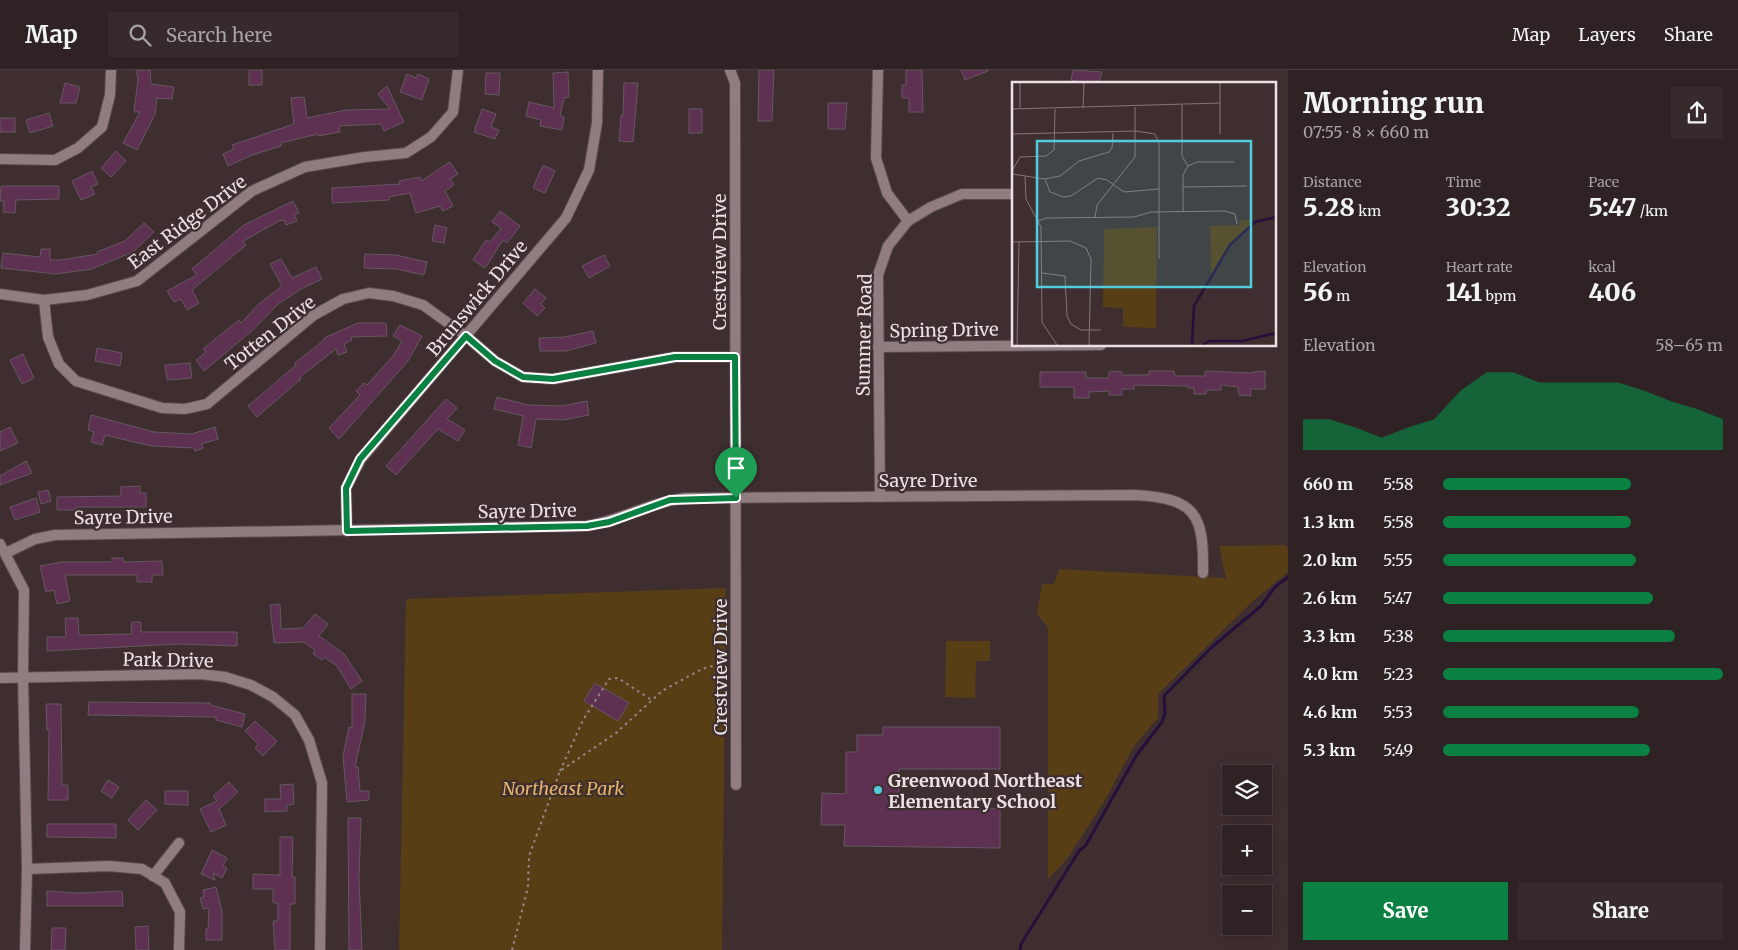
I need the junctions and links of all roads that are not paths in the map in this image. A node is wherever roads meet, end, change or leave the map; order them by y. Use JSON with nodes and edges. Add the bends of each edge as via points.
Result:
{"nodes":[{"id":1,"x":111,"y":70,"type":"edge"},
{"id":2,"x":458,"y":70,"type":"edge"},
{"id":3,"x":598,"y":70,"type":"edge"},
{"id":4,"x":730,"y":70,"type":"edge"},
{"id":5,"x":878,"y":70,"type":"edge"},
{"id":6,"x":0,"y":159,"type":"edge"},
{"id":7,"x":1012,"y":194,"type":"edge"},
{"id":8,"x":908,"y":221,"type":"junction"},
{"id":9,"x":0,"y":294,"type":"edge"},
{"id":10,"x":44,"y":300,"type":"junction"},
{"id":11,"x":466,"y":336,"type":"junction"},
{"id":12,"x":1012,"y":346,"type":"edge"},
{"id":13,"x":878,"y":347,"type":"junction"},
{"id":14,"x":735,"y":357,"type":"junction"},
{"id":15,"x":880,"y":497,"type":"junction"},
{"id":16,"x":736,"y":498,"type":"junction"},
{"id":17,"x":347,"y":531,"type":"junction"},
{"id":18,"x":0,"y":544,"type":"edge"},
{"id":19,"x":6,"y":553,"type":"junction"},
{"id":20,"x":1203,"y":573,"type":"dead end"},
{"id":21,"x":23,"y":677,"type":"junction"},
{"id":22,"x":0,"y":678,"type":"edge"},
{"id":23,"x":736,"y":785,"type":"dead end"},
{"id":24,"x":179,"y":843,"type":"dead end"},
{"id":25,"x":27,"y":869,"type":"junction"},
{"id":26,"x":153,"y":876,"type":"junction"},
{"id":27,"x":25,"y":950,"type":"edge"},
{"id":28,"x":179,"y":950,"type":"edge"},
{"id":29,"x":320,"y":950,"type":"edge"}],
"edges":[{"from":1,"to":6,"type":"street","via":[[110,95],[102,127],[78,148],[55,160]]},
{"from":2,"to":10,"type":"street","name":"East Ridge Drive","via":[[453,112],[431,137],[406,153],[306,167],[252,191],[137,281],[87,295]]},
{"from":3,"to":11,"type":"street","name":"Brunswick Drive","via":[[597,122],[588,170],[566,218]]},
{"from":4,"to":14,"type":"street","name":"Crestview Drive","via":[[735,83]]},
{"from":5,"to":8,"type":"street","via":[[876,158],[886,193]]},
{"from":7,"to":8,"type":"street","via":[[962,194]]},
{"from":8,"to":13,"type":"street","name":"Summer Road","via":[[888,246],[878,274]]},
{"from":9,"to":10,"type":"street","name":"East Ridge Drive"},
{"from":10,"to":11,"type":"street","name":"Totten Drive","via":[[48,337],[60,364],[76,381],[162,408],[185,409],[207,404],[314,315],[343,299],[369,293],[423,305]]},
{"from":11,"to":14,"type":"street","name":"Totten Drive","via":[[495,361],[523,377],[553,379],[675,357]]},
{"from":11,"to":17,"type":"street","name":"Brunswick Drive","via":[[360,459],[346,488]]},
{"from":12,"to":13,"type":"street","name":"Spring Drive"},
{"from":13,"to":15,"type":"street","name":"Summer Road"},
{"from":14,"to":16,"type":"street","name":"Crestview Drive"},
{"from":15,"to":16,"type":"street","name":"Sayre Drive"},
{"from":15,"to":20,"type":"street","name":"Sayre Drive","via":[[1134,495],[1165,498],[1189,510],[1199,523],[1204,543]]},
{"from":16,"to":17,"type":"street","name":"Sayre Drive","via":[[670,500],[609,522],[577,527]]},
{"from":16,"to":23,"type":"street","name":"Crestview Drive"},
{"from":17,"to":19,"type":"street","name":"Sayre Drive","via":[[55,535],[35,539]]},
{"from":18,"to":19,"type":"street"},
{"from":19,"to":21,"type":"street","via":[[24,590]]},
{"from":21,"to":22,"type":"street","name":"Park Drive"},
{"from":21,"to":25,"type":"street"},
{"from":21,"to":29,"type":"street","name":"Park Drive","via":[[200,674],[225,677],[273,697],[295,715],[309,740],[322,783]]},
{"from":24,"to":26,"type":"street"},
{"from":25,"to":26,"type":"street","via":[[109,866],[142,869]]},
{"from":25,"to":27,"type":"street"},
{"from":26,"to":28,"type":"street","via":[[165,883],[180,912]]}]}
